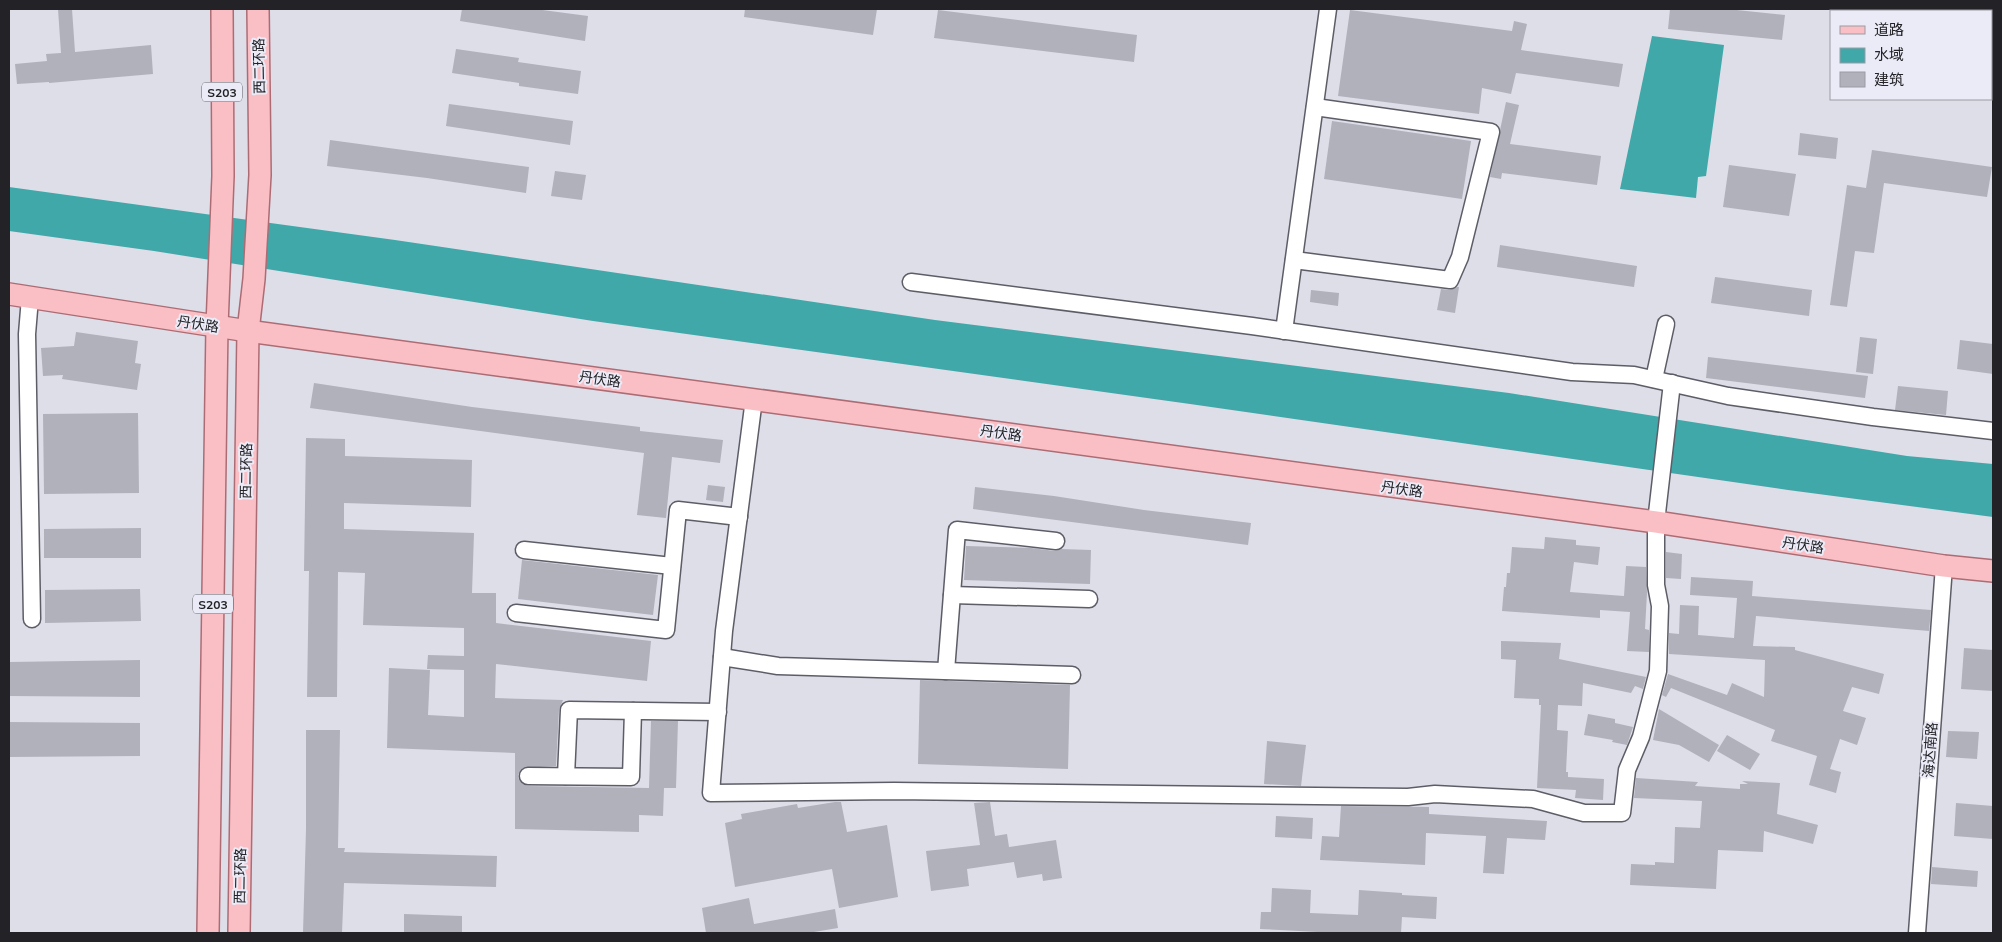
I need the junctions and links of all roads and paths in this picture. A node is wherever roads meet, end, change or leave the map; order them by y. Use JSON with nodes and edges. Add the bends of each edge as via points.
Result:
{"nodes":[{"id":1,"x":222,"y":9,"type":"edge"},
{"id":2,"x":258,"y":9,"type":"edge"},
{"id":3,"x":1328,"y":9,"type":"edge"},
{"id":4,"x":1315,"y":107,"type":"junction"},
{"id":5,"x":1294,"y":260,"type":"junction"},
{"id":6,"x":912,"y":282,"type":"dead end"},
{"id":7,"x":9,"y":294,"type":"edge"},
{"id":8,"x":30,"y":298,"type":"junction"},
{"id":9,"x":1666,"y":324,"type":"dead end"},
{"id":10,"x":217,"y":326,"type":"junction"},
{"id":11,"x":248,"y":331,"type":"junction"},
{"id":12,"x":1284,"y":331,"type":"junction"},
{"id":13,"x":1654,"y":379,"type":"junction"},
{"id":14,"x":1671,"y":390,"type":"junction"},
{"id":15,"x":754,"y":399,"type":"junction"},
{"id":16,"x":1993,"y":431,"type":"edge"},
{"id":17,"x":738,"y":518,"type":"junction"},
{"id":18,"x":1656,"y":522,"type":"junction"},
{"id":19,"x":1056,"y":541,"type":"dead end"},
{"id":20,"x":524,"y":550,"type":"dead end"},
{"id":21,"x":672,"y":566,"type":"junction"},
{"id":22,"x":1944,"y":566,"type":"junction"},
{"id":23,"x":1993,"y":571,"type":"edge"},
{"id":24,"x":952,"y":595,"type":"junction"},
{"id":25,"x":1089,"y":599,"type":"dead end"},
{"id":26,"x":516,"y":613,"type":"dead end"},
{"id":27,"x":32,"y":619,"type":"dead end"},
{"id":28,"x":722,"y":657,"type":"junction"},
{"id":29,"x":946,"y":671,"type":"junction"},
{"id":30,"x":1072,"y":675,"type":"dead end"},
{"id":31,"x":632,"y":711,"type":"junction"},
{"id":32,"x":718,"y":712,"type":"junction"},
{"id":33,"x":528,"y":776,"type":"dead end"},
{"id":34,"x":566,"y":776,"type":"junction"},
{"id":35,"x":208,"y":933,"type":"edge"},
{"id":36,"x":239,"y":933,"type":"edge"},
{"id":37,"x":1917,"y":933,"type":"edge"}],
"edges":[{"from":1,"to":10,"type":"main road","number":"S203","via":[[222,176]]},
{"from":2,"to":11,"type":"main road","name":"西二环路","number":"S203","via":[[260,175]]},
{"from":3,"to":4,"type":"street"},
{"from":4,"to":5,"type":"street"},
{"from":4,"to":5,"type":"street","via":[[1491,132],[1460,257],[1450,280]]},
{"from":5,"to":12,"type":"street"},
{"from":6,"to":12,"type":"street"},
{"from":7,"to":8,"type":"main road","name":"丹伏路"},
{"from":8,"to":10,"type":"main road","name":"丹伏路"},
{"from":8,"to":27,"type":"street","via":[[26,334]]},
{"from":9,"to":13,"type":"street"},
{"from":10,"to":11,"type":"main road","name":"丹伏路"},
{"from":10,"to":35,"type":"main road","number":"S203"},
{"from":11,"to":15,"type":"main road","name":"丹伏路"},
{"from":11,"to":36,"type":"main road","name":"西二环路","number":"S203"},
{"from":12,"to":13,"type":"street","via":[[1572,372]]},
{"from":13,"to":14,"type":"street"},
{"from":14,"to":16,"type":"street"},
{"from":14,"to":18,"type":"street"},
{"from":15,"to":17,"type":"street"},
{"from":15,"to":18,"type":"main road","name":"丹伏路"},
{"from":17,"to":21,"type":"street","via":[[678,510]]},
{"from":17,"to":28,"type":"street"},
{"from":18,"to":22,"type":"main road","name":"丹伏路"},
{"from":18,"to":32,"type":"street","via":[[1656,585],[1660,606],[1658,671],[1641,737],[1627,770],[1622,813],[1584,813],[1533,799],[1434,794],[1408,797],[894,791],[711,793]]},
{"from":19,"to":24,"type":"street","via":[[957,530]]},
{"from":20,"to":21,"type":"street"},
{"from":21,"to":26,"type":"street","via":[[666,630]]},
{"from":22,"to":23,"type":"main road","name":"丹伏路"},
{"from":22,"to":37,"type":"street","name":"海达南路"},
{"from":24,"to":25,"type":"street"},
{"from":24,"to":29,"type":"street"},
{"from":28,"to":29,"type":"street","via":[[778,666]]},
{"from":28,"to":32,"type":"street"},
{"from":29,"to":30,"type":"street"},
{"from":31,"to":32,"type":"street"},
{"from":31,"to":34,"type":"street","via":[[569,710]]},
{"from":31,"to":34,"type":"street","via":[[630,777]]},
{"from":33,"to":34,"type":"street"}]}
